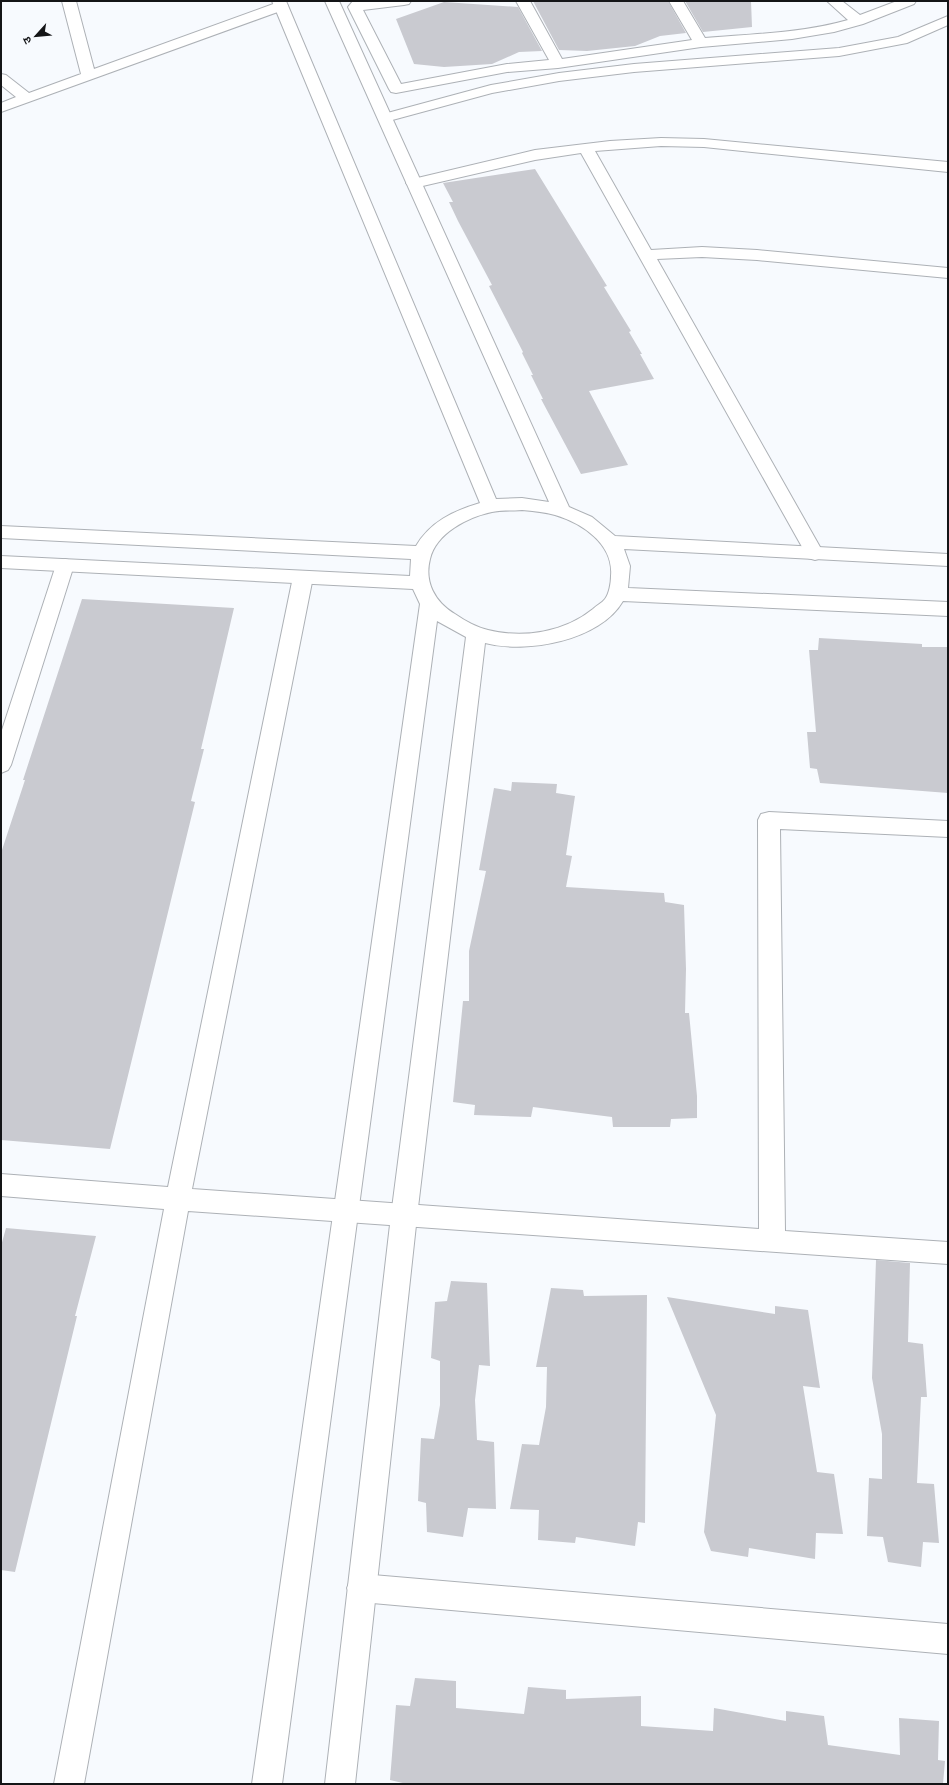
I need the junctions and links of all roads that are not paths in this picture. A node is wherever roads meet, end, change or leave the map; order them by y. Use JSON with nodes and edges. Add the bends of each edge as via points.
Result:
{"nodes":[{"id":1,"x":69,"y":1,"type":"edge"},
{"id":2,"x":332,"y":1,"type":"edge"},
{"id":3,"x":404,"y":1,"type":"edge"},
{"id":4,"x":523,"y":1,"type":"edge"},
{"id":5,"x":676,"y":1,"type":"edge"},
{"id":6,"x":834,"y":1,"type":"edge"},
{"id":7,"x":909,"y":1,"type":"edge"},
{"id":8,"x":280,"y":3,"type":"edge"},
{"id":9,"x":358,"y":4,"type":"edge"},
{"id":10,"x":948,"y":20,"type":"edge"},
{"id":11,"x":858,"y":21,"type":"junction"},
{"id":12,"x":701,"y":43,"type":"junction"},
{"id":13,"x":558,"y":64,"type":"junction"},
{"id":14,"x":89,"y":76,"type":"junction"},
{"id":15,"x":1,"y":78,"type":"edge"},
{"id":16,"x":27,"y":99,"type":"junction"},
{"id":17,"x":1,"y":108,"type":"edge"},
{"id":18,"x":385,"y":118,"type":"junction"},
{"id":19,"x":586,"y":148,"type":"junction"},
{"id":20,"x":948,"y":167,"type":"edge"},
{"id":21,"x":414,"y":183,"type":"junction"},
{"id":22,"x":646,"y":255,"type":"junction"},
{"id":23,"x":948,"y":273,"type":"edge"},
{"id":24,"x":490,"y":506,"type":"junction"},
{"id":25,"x":562,"y":511,"type":"junction"},
{"id":26,"x":1,"y":532,"type":"edge"},
{"id":27,"x":609,"y":542,"type":"junction"},
{"id":28,"x":422,"y":553,"type":"junction"},
{"id":29,"x":815,"y":554,"type":"junction"},
{"id":30,"x":948,"y":560,"type":"edge"},
{"id":31,"x":1,"y":562,"type":"edge"},
{"id":32,"x":65,"y":565,"type":"junction"},
{"id":33,"x":303,"y":577,"type":"junction"},
{"id":34,"x":420,"y":583,"type":"junction"},
{"id":35,"x":616,"y":594,"type":"junction"},
{"id":36,"x":430,"y":603,"type":"junction"},
{"id":37,"x":948,"y":609,"type":"edge"},
{"id":38,"x":476,"y":633,"type":"junction"},
{"id":39,"x":1,"y":765,"type":"edge"},
{"id":40,"x":948,"y":829,"type":"edge"},
{"id":41,"x":1,"y":1185,"type":"edge"},
{"id":42,"x":178,"y":1199,"type":"junction"},
{"id":43,"x":347,"y":1212,"type":"junction"},
{"id":44,"x":404,"y":1216,"type":"junction"},
{"id":45,"x":772,"y":1241,"type":"junction"},
{"id":46,"x":948,"y":1253,"type":"edge"},
{"id":47,"x":361,"y":1588,"type":"junction"},
{"id":48,"x":948,"y":1639,"type":"edge"},
{"id":49,"x":69,"y":1784,"type":"edge"},
{"id":50,"x":267,"y":1784,"type":"edge"},
{"id":51,"x":340,"y":1784,"type":"edge"}],
"edges":[{"from":1,"to":14,"type":"street"},
{"from":2,"to":18,"type":"street"},
{"from":3,"to":9,"type":"street"},
{"from":4,"to":13,"type":"street"},
{"from":5,"to":12,"type":"street"},
{"from":6,"to":11,"type":"street"},
{"from":7,"to":11,"type":"street"},
{"from":8,"to":14,"type":"street"},
{"from":8,"to":24,"type":"street"},
{"from":9,"to":13,"type":"street","via":[[396,89],[507,68]]},
{"from":10,"to":18,"type":"street","via":[[902,40],[839,52],[634,68],[559,77],[490,89]]},
{"from":11,"to":12,"type":"street","via":[[792,35]]},
{"from":12,"to":13,"type":"street"},
{"from":14,"to":16,"type":"street"},
{"from":15,"to":16,"type":"street"},
{"from":16,"to":17,"type":"street"},
{"from":18,"to":21,"type":"street"},
{"from":19,"to":20,"type":"street","via":[[661,142],[704,143]]},
{"from":19,"to":21,"type":"street","via":[[535,155]]},
{"from":19,"to":22,"type":"street"},
{"from":21,"to":25,"type":"street"},
{"from":22,"to":23,"type":"street","via":[[702,252],[757,255]]},
{"from":22,"to":29,"type":"street"},
{"from":24,"to":25,"type":"street","via":[[522,504]]},
{"from":24,"to":28,"type":"street","via":[[462,515],[439,529]]},
{"from":25,"to":27,"type":"street","via":[[580,518],[604,534]]},
{"from":26,"to":28,"type":"street"},
{"from":27,"to":29,"type":"street"},
{"from":27,"to":35,"type":"street","via":[[619,556],[622,580]]},
{"from":28,"to":34,"type":"street","via":[[418,569]]},
{"from":29,"to":30,"type":"street"},
{"from":31,"to":32,"type":"street"},
{"from":32,"to":33,"type":"street"},
{"from":32,"to":39,"type":"street"},
{"from":33,"to":34,"type":"street"},
{"from":33,"to":42,"type":"street"},
{"from":34,"to":36,"type":"street"},
{"from":35,"to":37,"type":"street"},
{"from":35,"to":38,"type":"street","via":[[612,602],[592,622],[563,635],[528,641],[492,638]]},
{"from":36,"to":38,"type":"street","via":[[436,611],[460,627]]},
{"from":36,"to":43,"type":"street"},
{"from":38,"to":44,"type":"street"},
{"from":40,"to":45,"type":"street","via":[[769,820]]},
{"from":41,"to":42,"type":"street"},
{"from":42,"to":43,"type":"street"},
{"from":42,"to":49,"type":"street"},
{"from":43,"to":44,"type":"street"},
{"from":43,"to":50,"type":"street"},
{"from":44,"to":45,"type":"street"},
{"from":44,"to":47,"type":"street"},
{"from":45,"to":46,"type":"street"},
{"from":47,"to":48,"type":"street"},
{"from":47,"to":51,"type":"street"}]}
